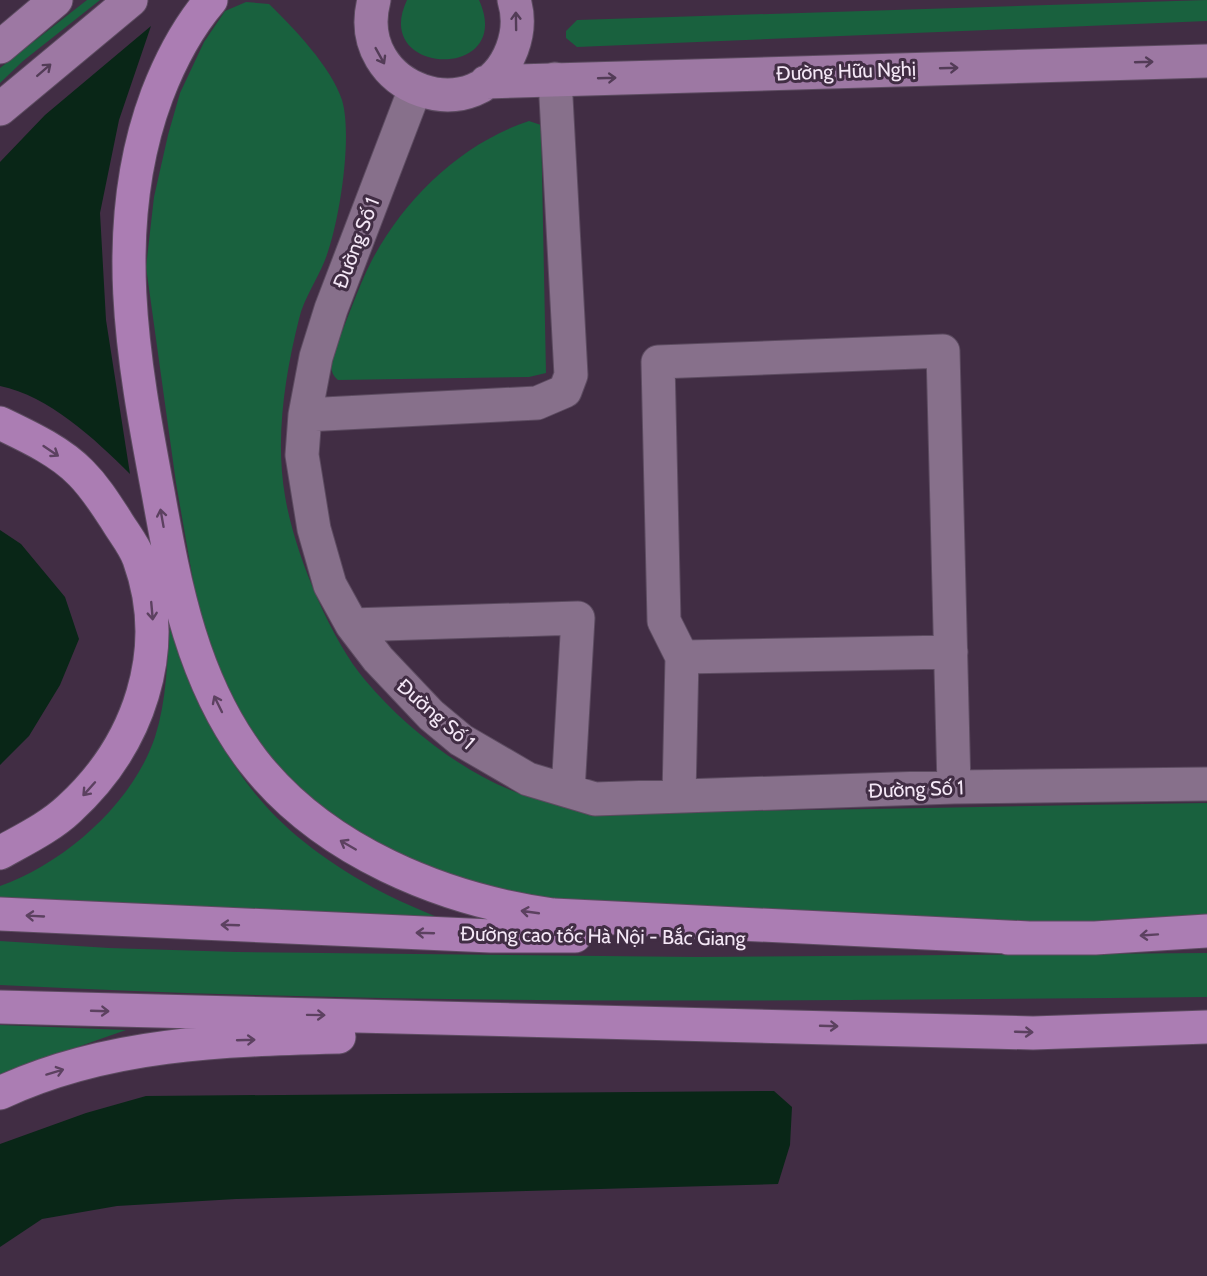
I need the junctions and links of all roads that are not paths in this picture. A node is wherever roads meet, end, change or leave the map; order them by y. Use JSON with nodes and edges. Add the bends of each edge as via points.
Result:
{"nodes":[{"id":1,"x":56,"y":0,"type":"edge"},
{"id":2,"x":131,"y":0,"type":"edge"},
{"id":3,"x":211,"y":0,"type":"edge"},
{"id":4,"x":374,"y":0,"type":"edge"},
{"id":5,"x":514,"y":0,"type":"edge"},
{"id":6,"x":0,"y":47,"type":"edge"},
{"id":7,"x":1207,"y":61,"type":"edge"},
{"id":8,"x":555,"y":79,"type":"junction"},
{"id":9,"x":486,"y":82,"type":"junction"},
{"id":10,"x":415,"y":89,"type":"junction"},
{"id":11,"x":0,"y":109,"type":"edge"},
{"id":12,"x":305,"y":415,"type":"junction"},
{"id":13,"x":0,"y":423,"type":"edge"},
{"id":14,"x":352,"y":625,"type":"junction"},
{"id":15,"x":951,"y":652,"type":"junction"},
{"id":16,"x":682,"y":657,"type":"junction"},
{"id":17,"x":1207,"y":784,"type":"edge"},
{"id":18,"x":954,"y":787,"type":"junction"},
{"id":19,"x":568,"y":792,"type":"junction"},
{"id":20,"x":679,"y":796,"type":"junction"},
{"id":21,"x":0,"y":853,"type":"edge"},
{"id":22,"x":0,"y":914,"type":"edge"},
{"id":23,"x":1207,"y":931,"type":"edge"},
{"id":24,"x":1029,"y":938,"type":"junction"},
{"id":25,"x":0,"y":1007,"type":"edge"},
{"id":26,"x":770,"y":1025,"type":"junction"},
{"id":27,"x":1207,"y":1027,"type":"edge"},
{"id":28,"x":0,"y":1093,"type":"edge"}],
"edges":[{"from":1,"to":6,"type":"main road"},
{"from":11,"to":2,"type":"main road","one_way":true},
{"from":24,"to":3,"type":"highway","one_way":true,"via":[[553,915],[479,902],[348,845],[299,811],[254,762],[224,717],[193,647],[169,554],[139,397],[129,311],[129,221],[146,125],[182,42]]},
{"from":4,"to":10,"type":"main road","one_way":true,"via":[[371,28],[375,47],[391,72]]},
{"from":9,"to":5,"type":"main road","one_way":true,"via":[[510,56],[516,39]]},
{"from":8,"to":7,"type":"main road","name":"Đường Hữu Nghị","one_way":true},
{"from":8,"to":9,"type":"main road","name":"Đường Hữu Nghị"},
{"from":8,"to":12,"type":"street","via":[[572,375],[565,391],[537,403]]},
{"from":9,"to":10,"type":"main road","via":[[452,95]]},
{"from":10,"to":12,"type":"street","name":"Đường Số 1","via":[[331,309],[316,357]]},
{"from":12,"to":14,"type":"street","name":"Đường Số 1","via":[[302,455],[314,529],[330,585]]},
{"from":13,"to":21,"type":"highway","one_way":true,"via":[[80,471],[100,495],[139,557],[151,601],[153,629],[152,656],[136,716],[103,773],[67,811]]},
{"from":14,"to":19,"type":"street","name":"Đường Số 1","via":[[403,688],[461,741],[528,779]]},
{"from":14,"to":19,"type":"street","via":[[578,618]]},
{"from":15,"to":16,"type":"street"},
{"from":15,"to":16,"type":"street","via":[[943,351],[658,362],[664,621]]},
{"from":15,"to":18,"type":"street"},
{"from":16,"to":20,"type":"street"},
{"from":17,"to":18,"type":"street","name":"Đường Số 1"},
{"from":18,"to":20,"type":"street","name":"Đường Số 1"},
{"from":19,"to":20,"type":"street","name":"Đường Số 1","via":[[595,799]]},
{"from":24,"to":22,"type":"highway","name":"Đường cao tốc Hà Nội - Bắc Giang","one_way":true,"via":[[491,936]]},
{"from":23,"to":24,"type":"highway","name":"Đường cao tốc Hà Nội - Bắc Giang","one_way":true},
{"from":25,"to":26,"type":"highway","one_way":true},
{"from":26,"to":27,"type":"highway","one_way":true,"via":[[1033,1033]]},
{"from":28,"to":26,"type":"highway","one_way":true,"via":[[95,1059],[226,1040]]}]}
